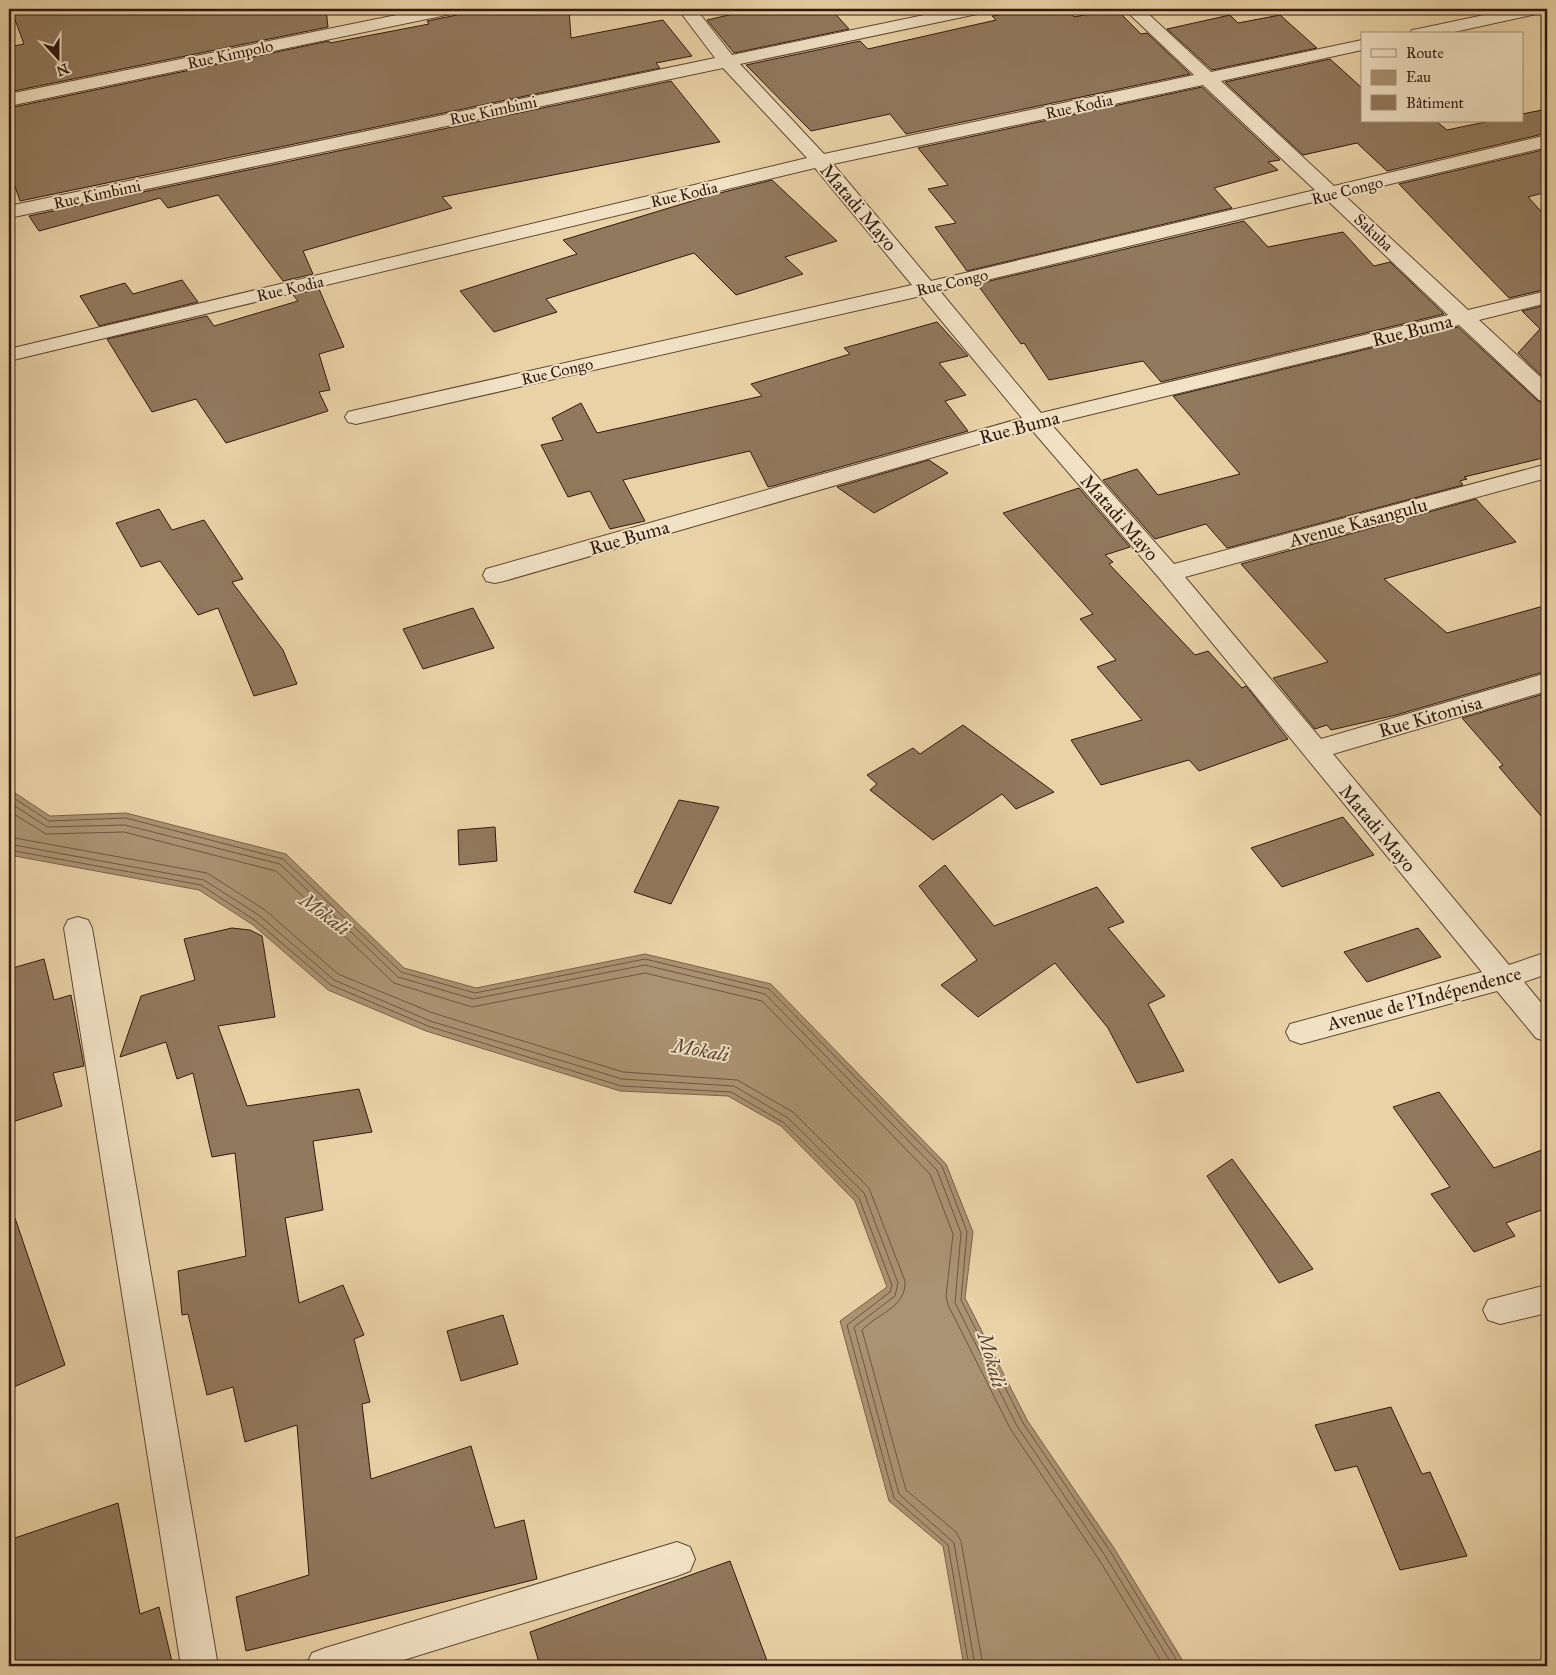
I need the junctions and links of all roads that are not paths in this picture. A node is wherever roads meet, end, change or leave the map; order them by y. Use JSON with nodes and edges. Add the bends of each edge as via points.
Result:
{"nodes":[{"id":1,"x":451,"y":9,"type":"edge"},
{"id":2,"x":687,"y":9,"type":"edge"},
{"id":3,"x":977,"y":9,"type":"edge"},
{"id":4,"x":1133,"y":9,"type":"edge"},
{"id":5,"x":1536,"y":9,"type":"edge"},
{"id":6,"x":1427,"y":32,"type":"edge"},
{"id":7,"x":1361,"y":45,"type":"edge"},
{"id":8,"x":726,"y":60,"type":"junction"},
{"id":9,"x":1208,"y":78,"type":"junction"},
{"id":10,"x":9,"y":100,"type":"edge"},
{"id":11,"x":1547,"y":141,"type":"edge"},
{"id":12,"x":820,"y":161,"type":"junction"},
{"id":13,"x":1334,"y":194,"type":"junction"},
{"id":14,"x":9,"y":212,"type":"edge"},
{"id":15,"x":926,"y":288,"type":"junction"},
{"id":16,"x":1547,"y":296,"type":"edge"},
{"id":17,"x":1465,"y":318,"type":"junction"},
{"id":18,"x":9,"y":355,"type":"edge"},
{"id":19,"x":1547,"y":395,"type":"edge"},
{"id":20,"x":356,"y":417,"type":"dead end"},
{"id":21,"x":1036,"y":422,"type":"junction"},
{"id":22,"x":1547,"y":471,"type":"edge"},
{"id":23,"x":1169,"y":573,"type":"junction"},
{"id":24,"x":495,"y":575,"type":"dead end"},
{"id":25,"x":1547,"y":682,"type":"edge"},
{"id":26,"x":1314,"y":750,"type":"junction"},
{"id":27,"x":78,"y":928,"type":"dead end"},
{"id":28,"x":1547,"y":963,"type":"edge"},
{"id":29,"x":1502,"y":978,"type":"junction"},
{"id":30,"x":1547,"y":1030,"type":"edge"},
{"id":31,"x":1301,"y":1032,"type":"dead end"},
{"id":32,"x":1547,"y":1299,"type":"edge"},
{"id":33,"x":1500,"y":1310,"type":"dead end"},
{"id":34,"x":677,"y":1559,"type":"dead end"},
{"id":35,"x":200,"y":1666,"type":"edge"},
{"id":36,"x":325,"y":1666,"type":"edge"}],
"edges":[{"from":1,"to":10,"type":"street","name":"Rue Kimpolo"},
{"from":2,"to":8,"type":"street","name":"Matadi Mayo"},
{"from":3,"to":8,"type":"street","name":"Rue Kimbimi"},
{"from":4,"to":9,"type":"street","name":"Sakuba"},
{"from":5,"to":6,"type":"street"},
{"from":7,"to":9,"type":"street","name":"Rue Kodia"},
{"from":8,"to":12,"type":"street","name":"Matadi Mayo"},
{"from":8,"to":14,"type":"street","name":"Rue Kimbimi"},
{"from":9,"to":12,"type":"street","name":"Rue Kodia"},
{"from":9,"to":13,"type":"street","name":"Sakuba"},
{"from":11,"to":13,"type":"street","name":"Rue Congo"},
{"from":12,"to":15,"type":"street","name":"Matadi Mayo"},
{"from":12,"to":18,"type":"street","name":"Rue Kodia"},
{"from":13,"to":15,"type":"street","name":"Rue Congo"},
{"from":13,"to":17,"type":"street","name":"Sakuba"},
{"from":15,"to":20,"type":"street","name":"Rue Congo"},
{"from":15,"to":21,"type":"street","name":"Matadi Mayo"},
{"from":16,"to":17,"type":"street","name":"Rue Buma"},
{"from":17,"to":19,"type":"street","name":"Sakuba"},
{"from":17,"to":21,"type":"street","name":"Rue Buma"},
{"from":21,"to":23,"type":"street","name":"Matadi Mayo"},
{"from":21,"to":24,"type":"street","name":"Rue Buma"},
{"from":22,"to":23,"type":"street","name":"Avenue Kasangulu"},
{"from":23,"to":26,"type":"street","name":"Matadi Mayo"},
{"from":25,"to":26,"type":"street","name":"Rue Kitomisa"},
{"from":26,"to":29,"type":"street","name":"Matadi Mayo"},
{"from":27,"to":35,"type":"street"},
{"from":28,"to":29,"type":"street","name":"Avenue de l'Indépendence"},
{"from":29,"to":30,"type":"street","name":"Matadi Mayo"},
{"from":29,"to":31,"type":"street","name":"Avenue de l'Indépendence"},
{"from":32,"to":33,"type":"street"},
{"from":34,"to":36,"type":"street"}]}
